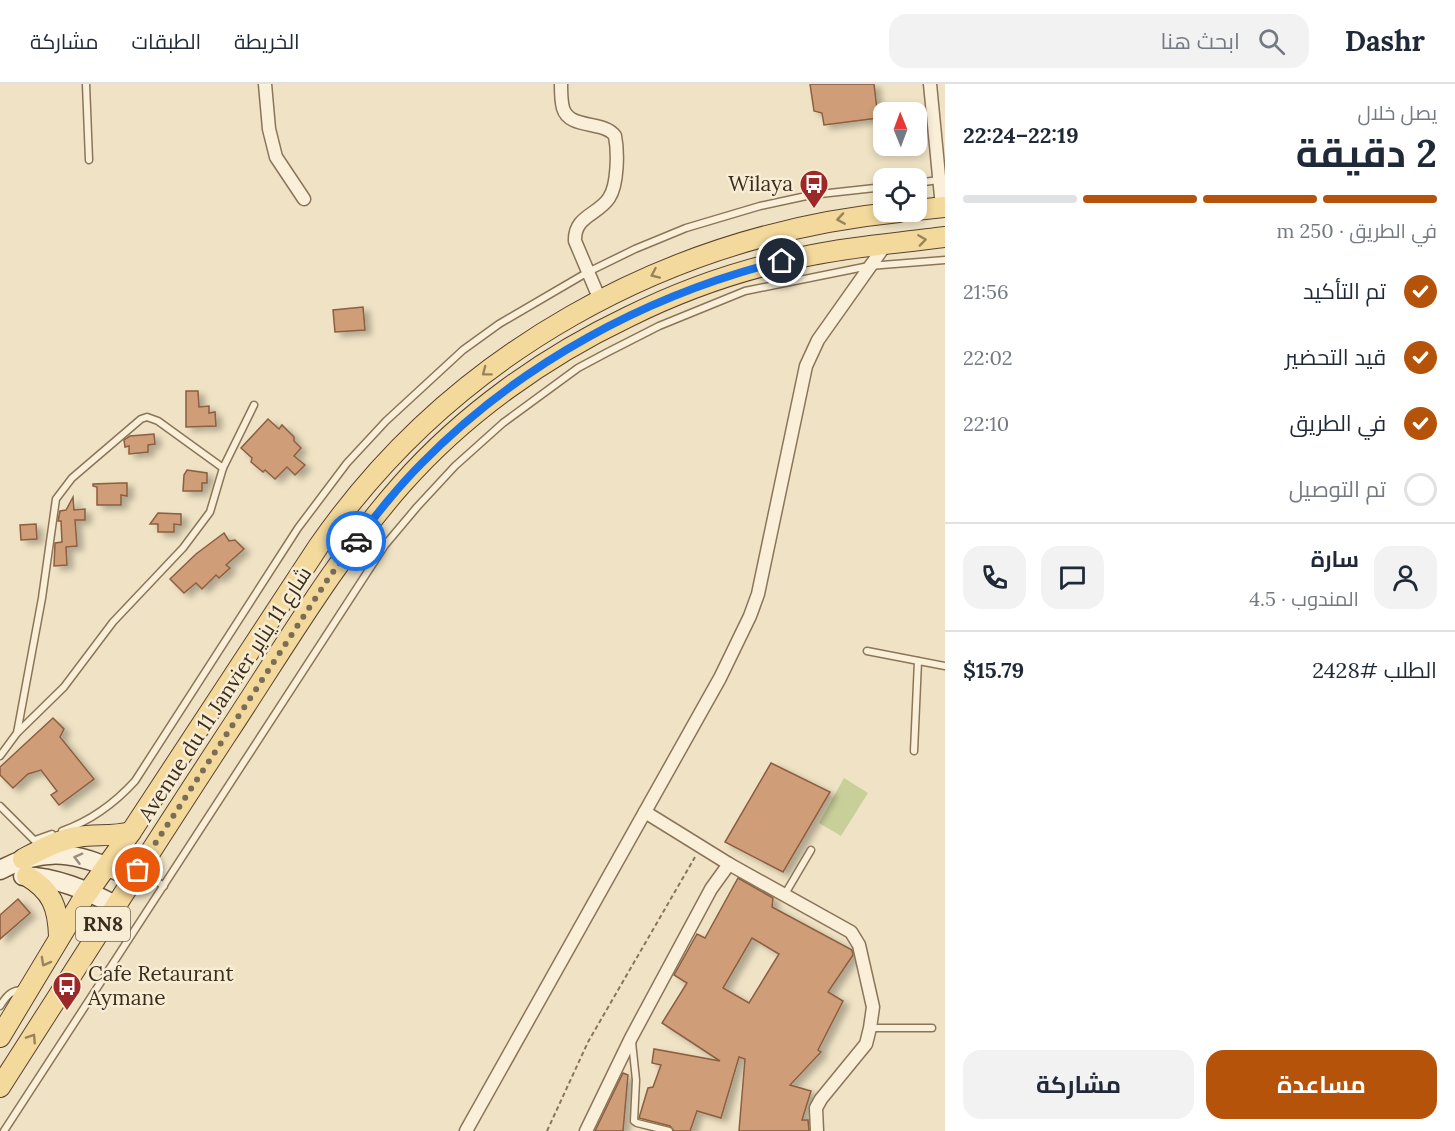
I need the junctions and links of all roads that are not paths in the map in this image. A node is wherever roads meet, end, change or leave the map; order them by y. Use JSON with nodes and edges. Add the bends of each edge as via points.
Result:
{"nodes":[{"id":1,"x":86,"y":84,"type":"edge"},
{"id":2,"x":265,"y":84,"type":"edge"},
{"id":3,"x":561,"y":84,"type":"edge"},
{"id":4,"x":930,"y":84,"type":"edge"},
{"id":5,"x":89,"y":160,"type":"dead end"},
{"id":6,"x":940,"y":180,"type":"junction"},
{"id":7,"x":927,"y":182,"type":"edge"},
{"id":8,"x":873,"y":188,"type":"edge"},
{"id":9,"x":304,"y":199,"type":"dead end"},
{"id":10,"x":944,"y":207,"type":"edge"},
{"id":11,"x":927,"y":209,"type":"edge"},
{"id":12,"x":873,"y":215,"type":"edge"},
{"id":13,"x":945,"y":237,"type":"edge"},
{"id":14,"x":886,"y":244,"type":"junction"},
{"id":15,"x":945,"y":260,"type":"edge"},
{"id":16,"x":869,"y":266,"type":"junction"},
{"id":17,"x":588,"y":272,"type":"junction"},
{"id":18,"x":600,"y":300,"type":"junction"},
{"id":19,"x":254,"y":405,"type":"dead end"},
{"id":20,"x":224,"y":468,"type":"junction"},
{"id":21,"x":867,"y":651,"type":"dead end"},
{"id":22,"x":918,"y":661,"type":"junction"},
{"id":23,"x":945,"y":666,"type":"edge"},
{"id":24,"x":17,"y":733,"type":"junction"},
{"id":25,"x":914,"y":751,"type":"dead end"},
{"id":26,"x":0,"y":756,"type":"edge"},
{"id":27,"x":0,"y":806,"type":"edge"},
{"id":28,"x":645,"y":812,"type":"junction"},
{"id":29,"x":131,"y":832,"type":"junction"},
{"id":30,"x":39,"y":845,"type":"junction"},
{"id":31,"x":811,"y":850,"type":"dead end"},
{"id":32,"x":729,"y":864,"type":"junction"},
{"id":33,"x":106,"y":866,"type":"junction"},
{"id":34,"x":25,"y":868,"type":"junction"},
{"id":35,"x":0,"y":870,"type":"edge"},
{"id":36,"x":135,"y":874,"type":"junction"},
{"id":37,"x":0,"y":878,"type":"edge"},
{"id":38,"x":164,"y":886,"type":"junction"},
{"id":39,"x":88,"y":891,"type":"junction"},
{"id":40,"x":785,"y":894,"type":"junction"},
{"id":41,"x":115,"y":905,"type":"junction"},
{"id":42,"x":59,"y":936,"type":"junction"},
{"id":43,"x":29,"y":990,"type":"junction"},
{"id":44,"x":0,"y":1006,"type":"edge"},
{"id":45,"x":870,"y":1028,"type":"junction"},
{"id":46,"x":932,"y":1028,"type":"dead end"},
{"id":47,"x":0,"y":1037,"type":"edge"},
{"id":48,"x":631,"y":1038,"type":"junction"},
{"id":49,"x":0,"y":1087,"type":"edge"},
{"id":50,"x":4,"y":1131,"type":"edge"},
{"id":51,"x":466,"y":1131,"type":"edge"},
{"id":52,"x":586,"y":1131,"type":"edge"},
{"id":53,"x":669,"y":1131,"type":"edge"},
{"id":54,"x":817,"y":1131,"type":"edge"}],
"edges":[{"from":1,"to":5,"type":"lane"},
{"from":2,"to":9,"type":"street","via":[[276,157]]},
{"from":3,"to":17,"type":"street","via":[[563,109],[568,116],[609,130],[616,141],[613,191],[604,205],[575,230],[575,241]]},
{"from":4,"to":6,"type":"street"},
{"from":6,"to":7,"type":"lane"},
{"from":6,"to":10,"type":"street"},
{"from":8,"to":17,"type":"lane","via":[[760,206],[686,228]]},
{"from":10,"to":11,"type":"main road"},
{"from":12,"to":18,"type":"main road","name":"Avenue du 11 Janvier شارع 11 يناير","number":"RN8","one_way":true,"via":[[752,239],[689,260]]},
{"from":14,"to":13,"type":"main road","name":"Avenue du 11 Janvier شارع 11 يناير","number":"RN8","one_way":true},
{"from":14,"to":16,"type":"street"},
{"from":14,"to":36,"type":"main road","name":"Avenue du 11 Janvier شارع 11 يناير","number":"RN8","via":[[782,261],[677,295],[583,340],[532,371],[478,412],[415,470],[350,549]]},
{"from":15,"to":16,"type":"lane"},
{"from":16,"to":28,"type":"street","via":[[818,340],[806,366],[750,616]]},
{"from":16,"to":38,"type":"lane","via":[[745,291],[659,326],[578,368],[495,430],[455,466],[385,545]]},
{"from":17,"to":18,"type":"street"},
{"from":17,"to":30,"type":"lane","via":[[463,350],[386,421],[298,528],[135,780],[112,803]]},
{"from":18,"to":29,"type":"main road","name":"Avenue du 11 Janvier شارع 11 يناير","number":"RN8","one_way":true,"via":[[535,338],[480,377],[423,423],[383,464],[318,547]]},
{"from":19,"to":20,"type":"lane"},
{"from":20,"to":24,"type":"lane","via":[[210,512],[183,548],[113,622],[64,687]]},
{"from":20,"to":24,"type":"lane","via":[[147,417],[59,493]]},
{"from":21,"to":22,"type":"lane"},
{"from":22,"to":23,"type":"lane"},
{"from":22,"to":25,"type":"lane"},
{"from":24,"to":26,"type":"lane"},
{"from":27,"to":30,"type":"lane"},
{"from":28,"to":32,"type":"street"},
{"from":28,"to":51,"type":"street"},
{"from":29,"to":30,"type":"main road"},
{"from":29,"to":33,"type":"main road","name":"Avenue du 11 Janvier شارع 11 يناير","number":"RN8"},
{"from":30,"to":34,"type":"main road"},
{"from":31,"to":40,"type":"lane"},
{"from":32,"to":40,"type":"street"},
{"from":32,"to":48,"type":"street","via":[[711,889]]},
{"from":33,"to":34,"type":"main road","one_way":true,"via":[[54,853],[42,854]]},
{"from":33,"to":36,"type":"main road"},
{"from":33,"to":39,"type":"main road","name":"Avenue du 11 Janvier شارع 11 يناير","number":"RN8"},
{"from":34,"to":35,"type":"main road"},
{"from":34,"to":37,"type":"main road"},
{"from":34,"to":39,"type":"main road"},
{"from":34,"to":42,"type":"main road","via":[[51,898]]},
{"from":36,"to":38,"type":"lane"},
{"from":36,"to":41,"type":"main road","name":"Avenue du 11 Janvier شارع 11 يناير","number":"RN8"},
{"from":38,"to":50,"type":"lane"},
{"from":39,"to":41,"type":"main road"},
{"from":39,"to":42,"type":"main road","name":"Avenue du 11 Janvier شارع 11 يناير","number":"RN8"},
{"from":40,"to":45,"type":"street","via":[[855,936],[873,1007]]},
{"from":49,"to":41,"type":"main road","name":"Avenue du 11 Janvier شارع 11 يناير","number":"RN8","one_way":true},
{"from":42,"to":43,"type":"main road","name":"Avenue du 11 Janvier شارع 11 يناير","number":"RN8","one_way":true},
{"from":43,"to":44,"type":"lane","via":[[12,991]]},
{"from":43,"to":47,"type":"main road","name":"Avenue du 11 Janvier شارع 11 يناير","number":"RN8"},
{"from":45,"to":46,"type":"lane"},
{"from":45,"to":54,"type":"street","via":[[866,1044],[816,1108]]},
{"from":48,"to":52,"type":"street"},
{"from":48,"to":53,"type":"lane","via":[[636,1080],[634,1121]]}]}
